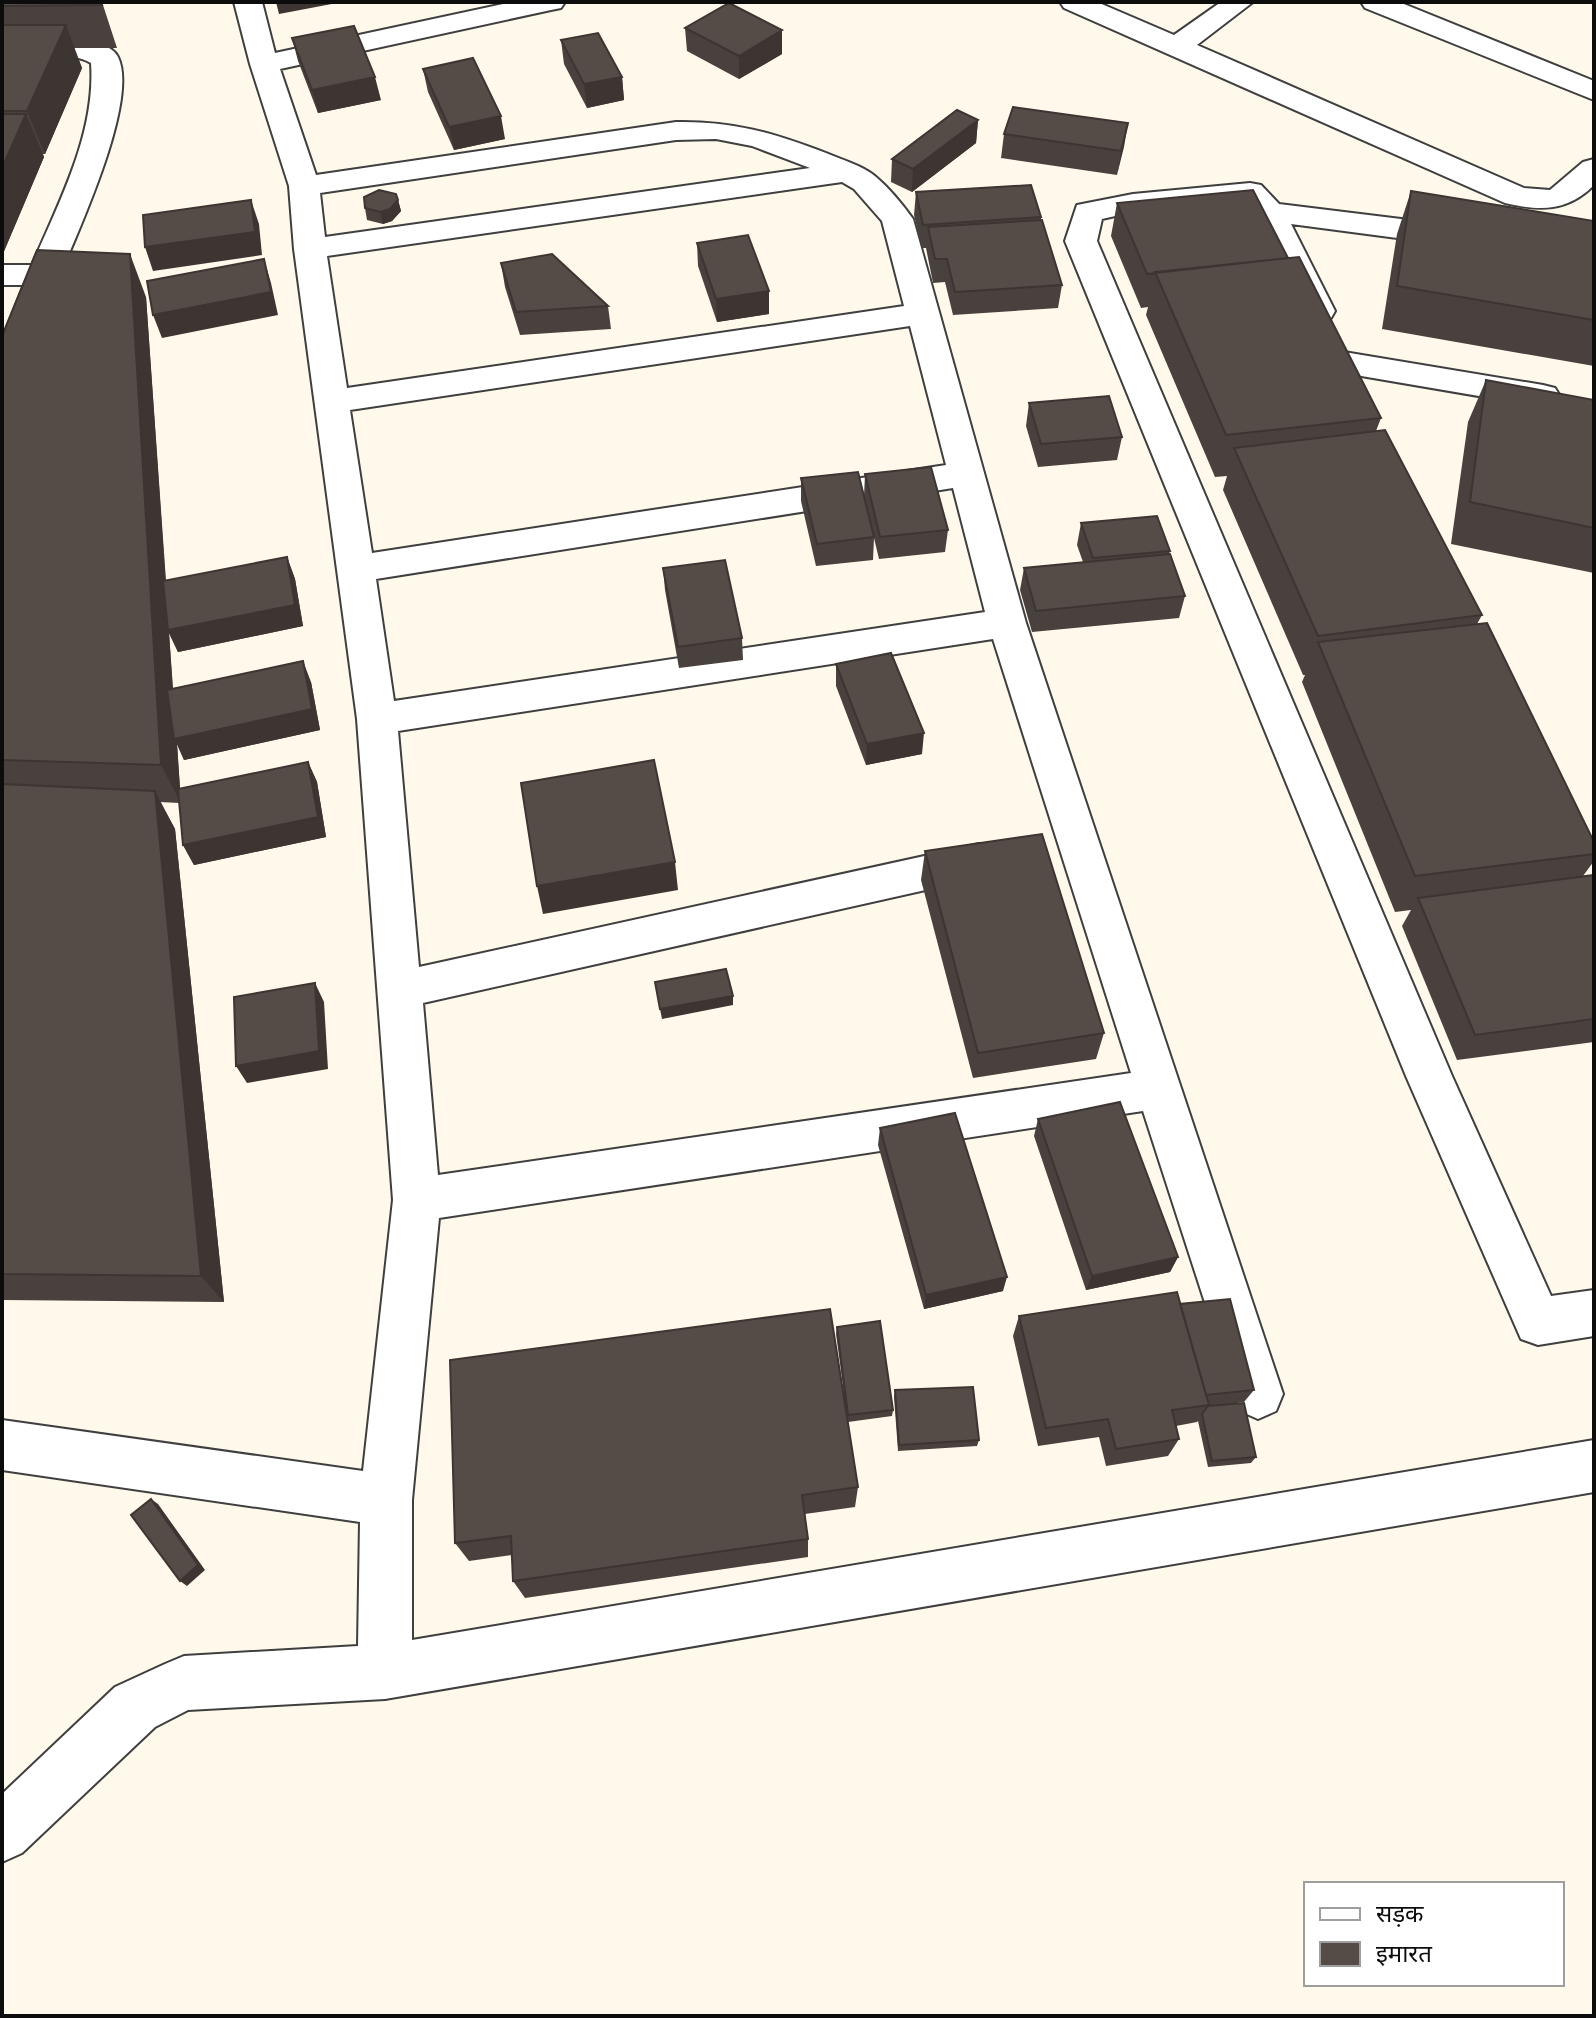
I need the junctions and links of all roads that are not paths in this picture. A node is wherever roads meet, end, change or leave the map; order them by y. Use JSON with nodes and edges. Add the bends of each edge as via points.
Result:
{"nodes":[{"id":1,"x":248,"y":2,"type":"edge"},
{"id":2,"x":551,"y":2,"type":"edge"},
{"id":3,"x":1074,"y":2,"type":"edge"},
{"id":4,"x":1239,"y":2,"type":"edge"},
{"id":5,"x":1375,"y":2,"type":"edge"},
{"id":6,"x":1176,"y":47,"type":"junction"},
{"id":7,"x":2,"y":51,"type":"edge"},
{"id":8,"x":264,"y":64,"type":"junction"},
{"id":9,"x":1594,"y":91,"type":"edge"},
{"id":10,"x":1594,"y":168,"type":"edge"},
{"id":11,"x":846,"y":172,"type":"junction"},
{"id":12,"x":304,"y":186,"type":"junction"},
{"id":13,"x":1270,"y":212,"type":"junction"},
{"id":14,"x":1488,"y":241,"type":"edge"},
{"id":15,"x":310,"y":249,"type":"junction"},
{"id":16,"x":2,"y":275,"type":"edge"},
{"id":17,"x":44,"y":275,"type":"junction"},
{"id":18,"x":922,"y":314,"type":"junction"},
{"id":19,"x":1344,"y":363,"type":"junction"},
{"id":20,"x":2,"y":384,"type":"edge"},
{"id":21,"x":1564,"y":400,"type":"edge"},
{"id":22,"x":331,"y":402,"type":"junction"},
{"id":23,"x":1365,"y":405,"type":"edge"},
{"id":24,"x":966,"y":474,"type":"junction"},
{"id":25,"x":354,"y":569,"type":"junction"},
{"id":26,"x":1007,"y":623,"type":"junction"},
{"id":27,"x":377,"y":719,"type":"junction"},
{"id":28,"x":1046,"y":846,"type":"junction"},
{"id":29,"x":399,"y":990,"type":"junction"},
{"id":30,"x":1157,"y":1089,"type":"junction"},
{"id":31,"x":417,"y":1200,"type":"junction"},
{"id":32,"x":1594,"y":1313,"type":"edge"},
{"id":33,"x":1258,"y":1394,"type":"dead end"},
{"id":34,"x":2,"y":1445,"type":"edge"},
{"id":35,"x":1594,"y":1466,"type":"edge"},
{"id":36,"x":386,"y":1500,"type":"junction"},
{"id":37,"x":385,"y":1672,"type":"junction"},
{"id":38,"x":2,"y":1833,"type":"edge"}],
"edges":[{"from":1,"to":8,"type":"street"},
{"from":2,"to":8,"type":"street"},
{"from":3,"to":6,"type":"street"},
{"from":4,"to":6,"type":"street"},
{"from":5,"to":9,"type":"street"},
{"from":6,"to":10,"type":"street","via":[[1516,196],[1540,202],[1565,198]]},
{"from":7,"to":17,"type":"street","via":[[96,52],[108,71],[96,143]]},
{"from":8,"to":12,"type":"street"},
{"from":11,"to":12,"type":"street","via":[[759,138],[716,130],[676,131]]},
{"from":11,"to":15,"type":"street"},
{"from":11,"to":18,"type":"street","via":[[865,183],[897,219]]},
{"from":12,"to":15,"type":"street"},
{"from":13,"to":14,"type":"street"},
{"from":13,"to":19,"type":"street"},
{"from":13,"to":32,"type":"street","via":[[1250,192],[1133,203],[1088,212],[1081,241],[1423,1061],[1538,1322]]},
{"from":15,"to":22,"type":"street"},
{"from":16,"to":17,"type":"street"},
{"from":17,"to":20,"type":"street"},
{"from":18,"to":22,"type":"street"},
{"from":18,"to":24,"type":"street"},
{"from":19,"to":21,"type":"street"},
{"from":19,"to":23,"type":"street"},
{"from":22,"to":25,"type":"street"},
{"from":24,"to":25,"type":"street"},
{"from":24,"to":26,"type":"street"},
{"from":25,"to":27,"type":"street"},
{"from":26,"to":27,"type":"street"},
{"from":26,"to":28,"type":"street"},
{"from":27,"to":29,"type":"street"},
{"from":28,"to":29,"type":"street"},
{"from":28,"to":30,"type":"street"},
{"from":29,"to":31,"type":"street"},
{"from":30,"to":31,"type":"street"},
{"from":30,"to":33,"type":"street"},
{"from":31,"to":36,"type":"street"},
{"from":34,"to":36,"type":"street"},
{"from":35,"to":37,"type":"street"},
{"from":36,"to":37,"type":"street"},
{"from":37,"to":38,"type":"street","via":[[184,1683],[135,1707]]}]}
